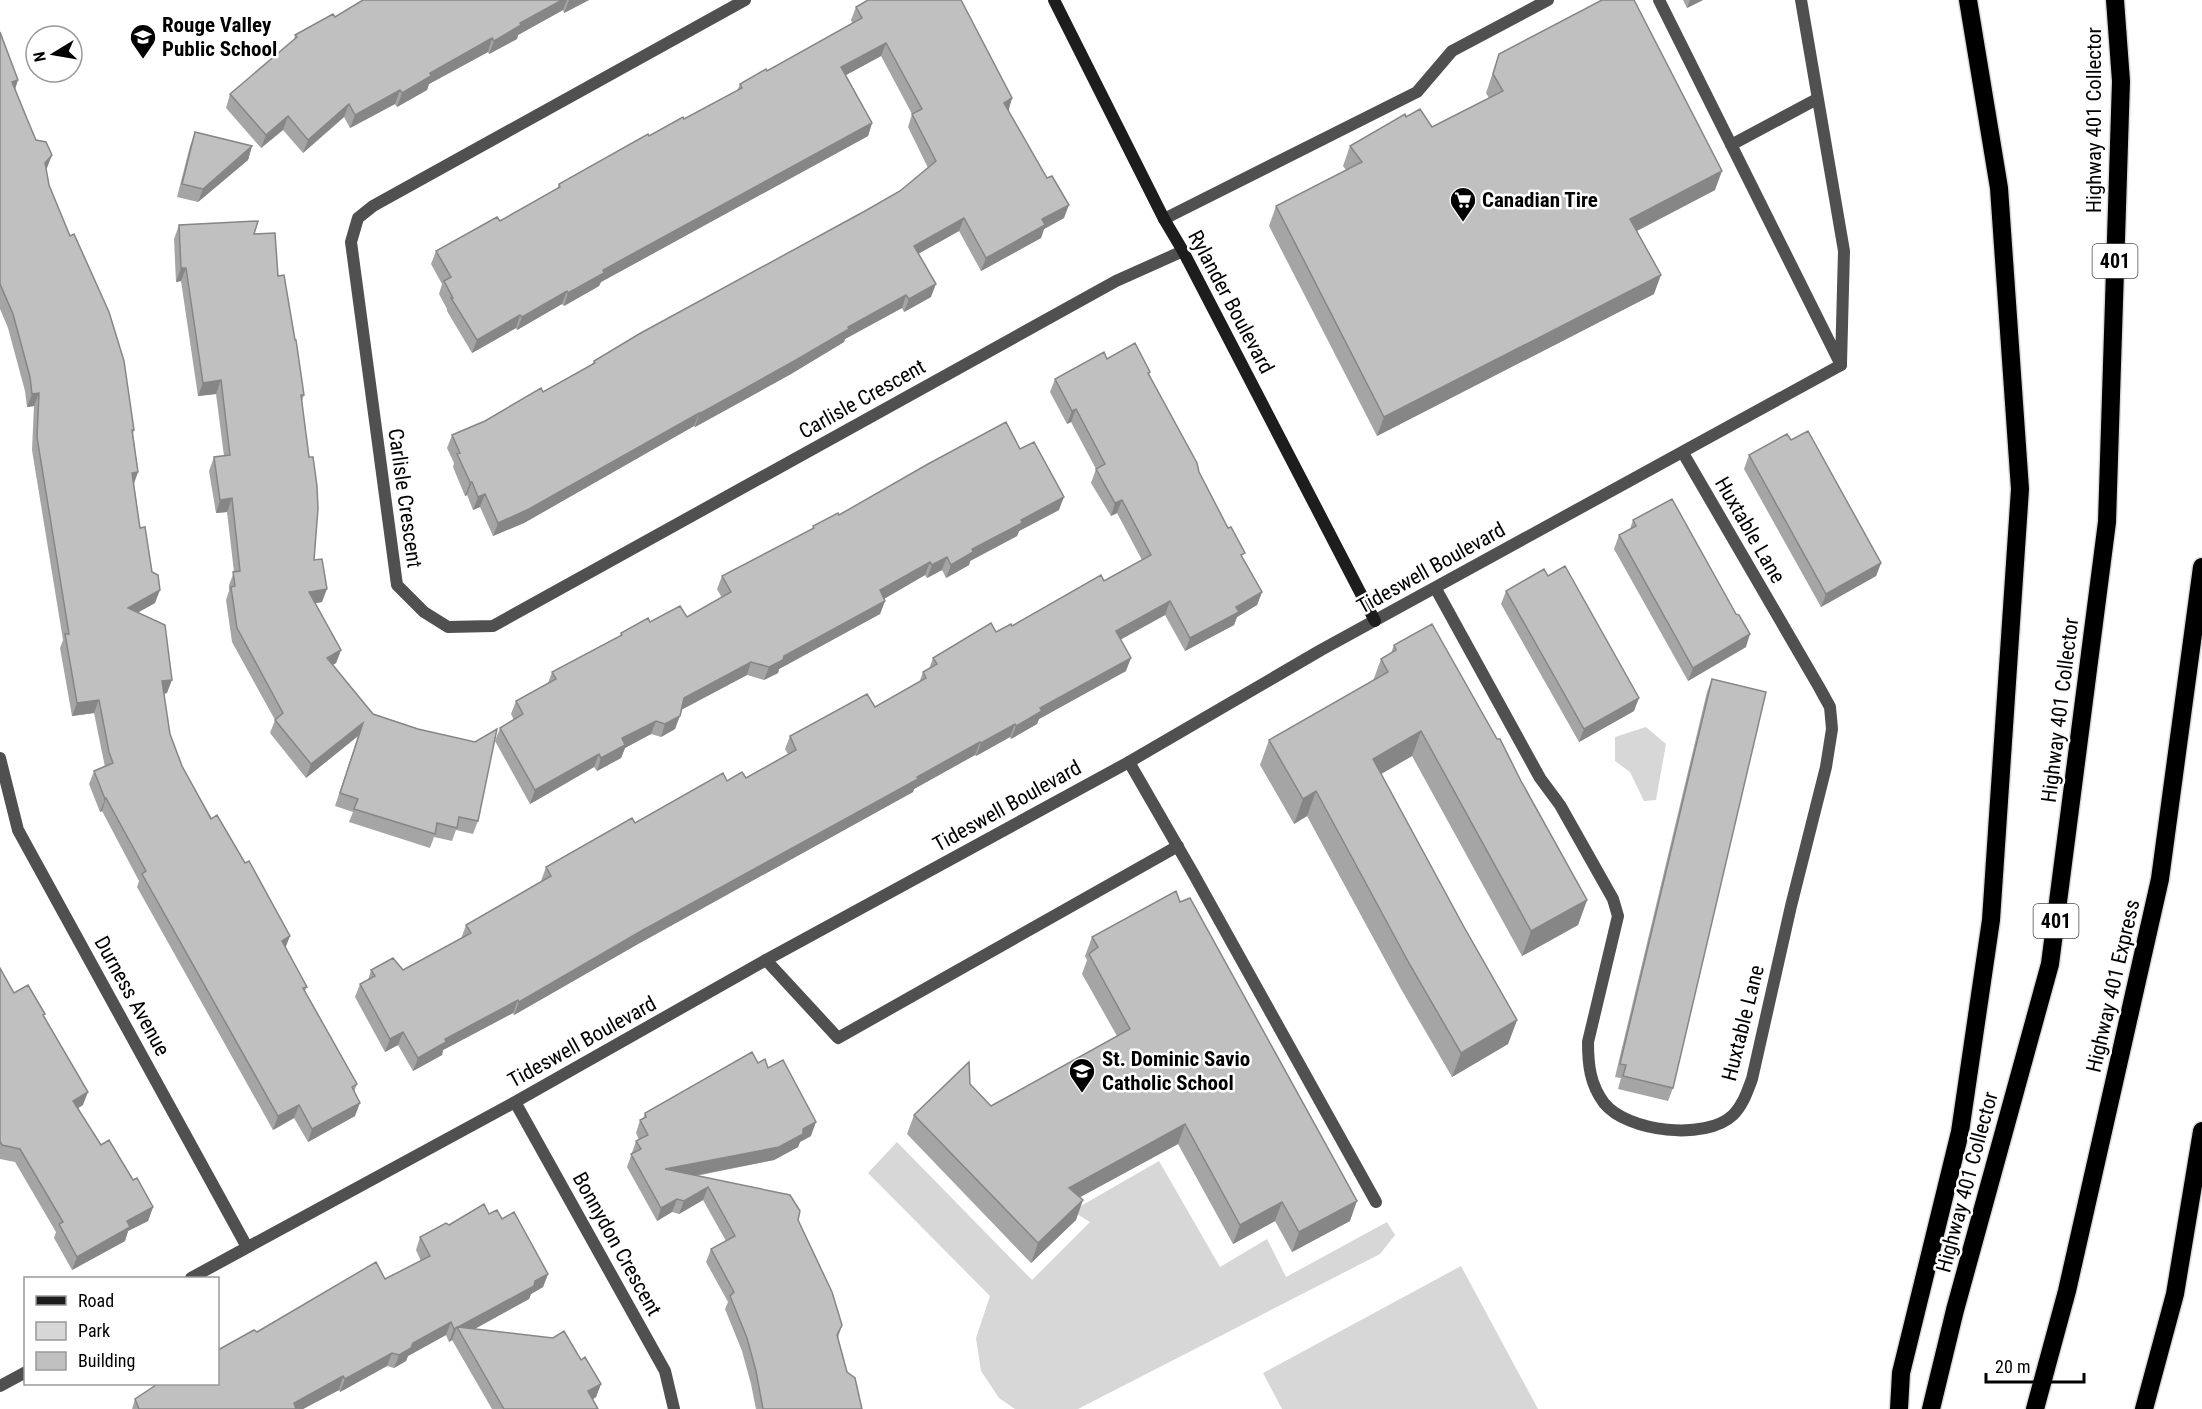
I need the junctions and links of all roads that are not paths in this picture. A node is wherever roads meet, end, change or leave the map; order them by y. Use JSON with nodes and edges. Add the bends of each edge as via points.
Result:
{"nodes":[{"id":1,"x":745,"y":0,"type":"edge"},
{"id":2,"x":1054,"y":0,"type":"edge"},
{"id":3,"x":1548,"y":0,"type":"edge"},
{"id":4,"x":1659,"y":0,"type":"edge"},
{"id":5,"x":1802,"y":0,"type":"edge"},
{"id":6,"x":1968,"y":0,"type":"edge"},
{"id":7,"x":2115,"y":0,"type":"edge"},
{"id":8,"x":1817,"y":99,"type":"junction"},
{"id":9,"x":1731,"y":145,"type":"junction"},
{"id":10,"x":1164,"y":219,"type":"junction"},
{"id":11,"x":1182,"y":251,"type":"junction"},
{"id":12,"x":1841,"y":365,"type":"junction"},
{"id":13,"x":1683,"y":453,"type":"junction"},
{"id":14,"x":2202,"y":567,"type":"edge"},
{"id":15,"x":1436,"y":589,"type":"junction"},
{"id":16,"x":1375,"y":621,"type":"junction"},
{"id":17,"x":0,"y":758,"type":"edge"},
{"id":18,"x":1128,"y":762,"type":"junction"},
{"id":19,"x":1178,"y":846,"type":"junction"},
{"id":20,"x":766,"y":960,"type":"junction"},
{"id":21,"x":515,"y":1102,"type":"junction"},
{"id":22,"x":2202,"y":1131,"type":"edge"},
{"id":23,"x":1376,"y":1202,"type":"dead end"},
{"id":24,"x":247,"y":1247,"type":"junction"},
{"id":25,"x":193,"y":1277,"type":"edge"},
{"id":26,"x":24,"y":1373,"type":"edge"},
{"id":27,"x":0,"y":1386,"type":"edge"},
{"id":28,"x":674,"y":1409,"type":"edge"},
{"id":29,"x":1899,"y":1409,"type":"edge"},
{"id":30,"x":1931,"y":1409,"type":"edge"},
{"id":31,"x":2035,"y":1409,"type":"edge"},
{"id":32,"x":2144,"y":1409,"type":"edge"}],
"edges":[{"from":1,"to":11,"type":"street","name":"Carlisle Crescent","via":[[373,206],[358,218],[351,242],[397,585],[424,612],[448,627],[493,626],[1105,287]]},
{"from":2,"to":10,"type":"street","name":"Rylander Boulevard"},
{"from":3,"to":10,"type":"street","via":[[1452,51],[1417,92]]},
{"from":4,"to":9,"type":"street"},
{"from":5,"to":8,"type":"street"},
{"from":6,"to":29,"type":"highway","via":[[1999,188],[2020,489],[1991,920],[1960,1131],[1901,1373]]},
{"from":7,"to":30,"type":"highway","name":"Highway 401 Collector","number":"401","via":[[2121,81],[2106,522],[2050,964]]},
{"from":8,"to":9,"type":"street"},
{"from":8,"to":12,"type":"street","via":[[1844,251]]},
{"from":9,"to":12,"type":"street"},
{"from":10,"to":11,"type":"street","name":"Rylander Boulevard"},
{"from":11,"to":16,"type":"street","name":"Rylander Boulevard"},
{"from":12,"to":13,"type":"street","name":"Tideswell Boulevard"},
{"from":13,"to":15,"type":"street","name":"Tideswell Boulevard"},
{"from":13,"to":15,"type":"street","name":"Huxtable Lane","via":[[1830,707],[1832,729],[1752,1078],[1743,1103],[1732,1117],[1682,1132],[1652,1128],[1621,1118],[1605,1105],[1593,1086],[1588,1042],[1618,916],[1613,899],[1560,805],[1540,778]]},
{"from":14,"to":31,"type":"highway","name":"Highway 401 Express","via":[[2160,879],[2067,1291]]},
{"from":15,"to":16,"type":"street","name":"Tideswell Boulevard"},
{"from":16,"to":18,"type":"street","name":"Tideswell Boulevard"},
{"from":17,"to":24,"type":"street","name":"Durness Avenue","via":[[18,830]]},
{"from":18,"to":19,"type":"street"},
{"from":18,"to":20,"type":"street","name":"Tideswell Boulevard"},
{"from":19,"to":20,"type":"street","via":[[838,1038]]},
{"from":19,"to":23,"type":"street"},
{"from":20,"to":21,"type":"street","name":"Tideswell Boulevard"},
{"from":21,"to":24,"type":"street","name":"Tideswell Boulevard"},
{"from":21,"to":28,"type":"street","name":"Bonnydon Crescent","via":[[665,1371]]},
{"from":22,"to":32,"type":"highway","via":[[2175,1294]]},
{"from":24,"to":25,"type":"street","name":"Tideswell Boulevard"},
{"from":26,"to":27,"type":"street"}]}
